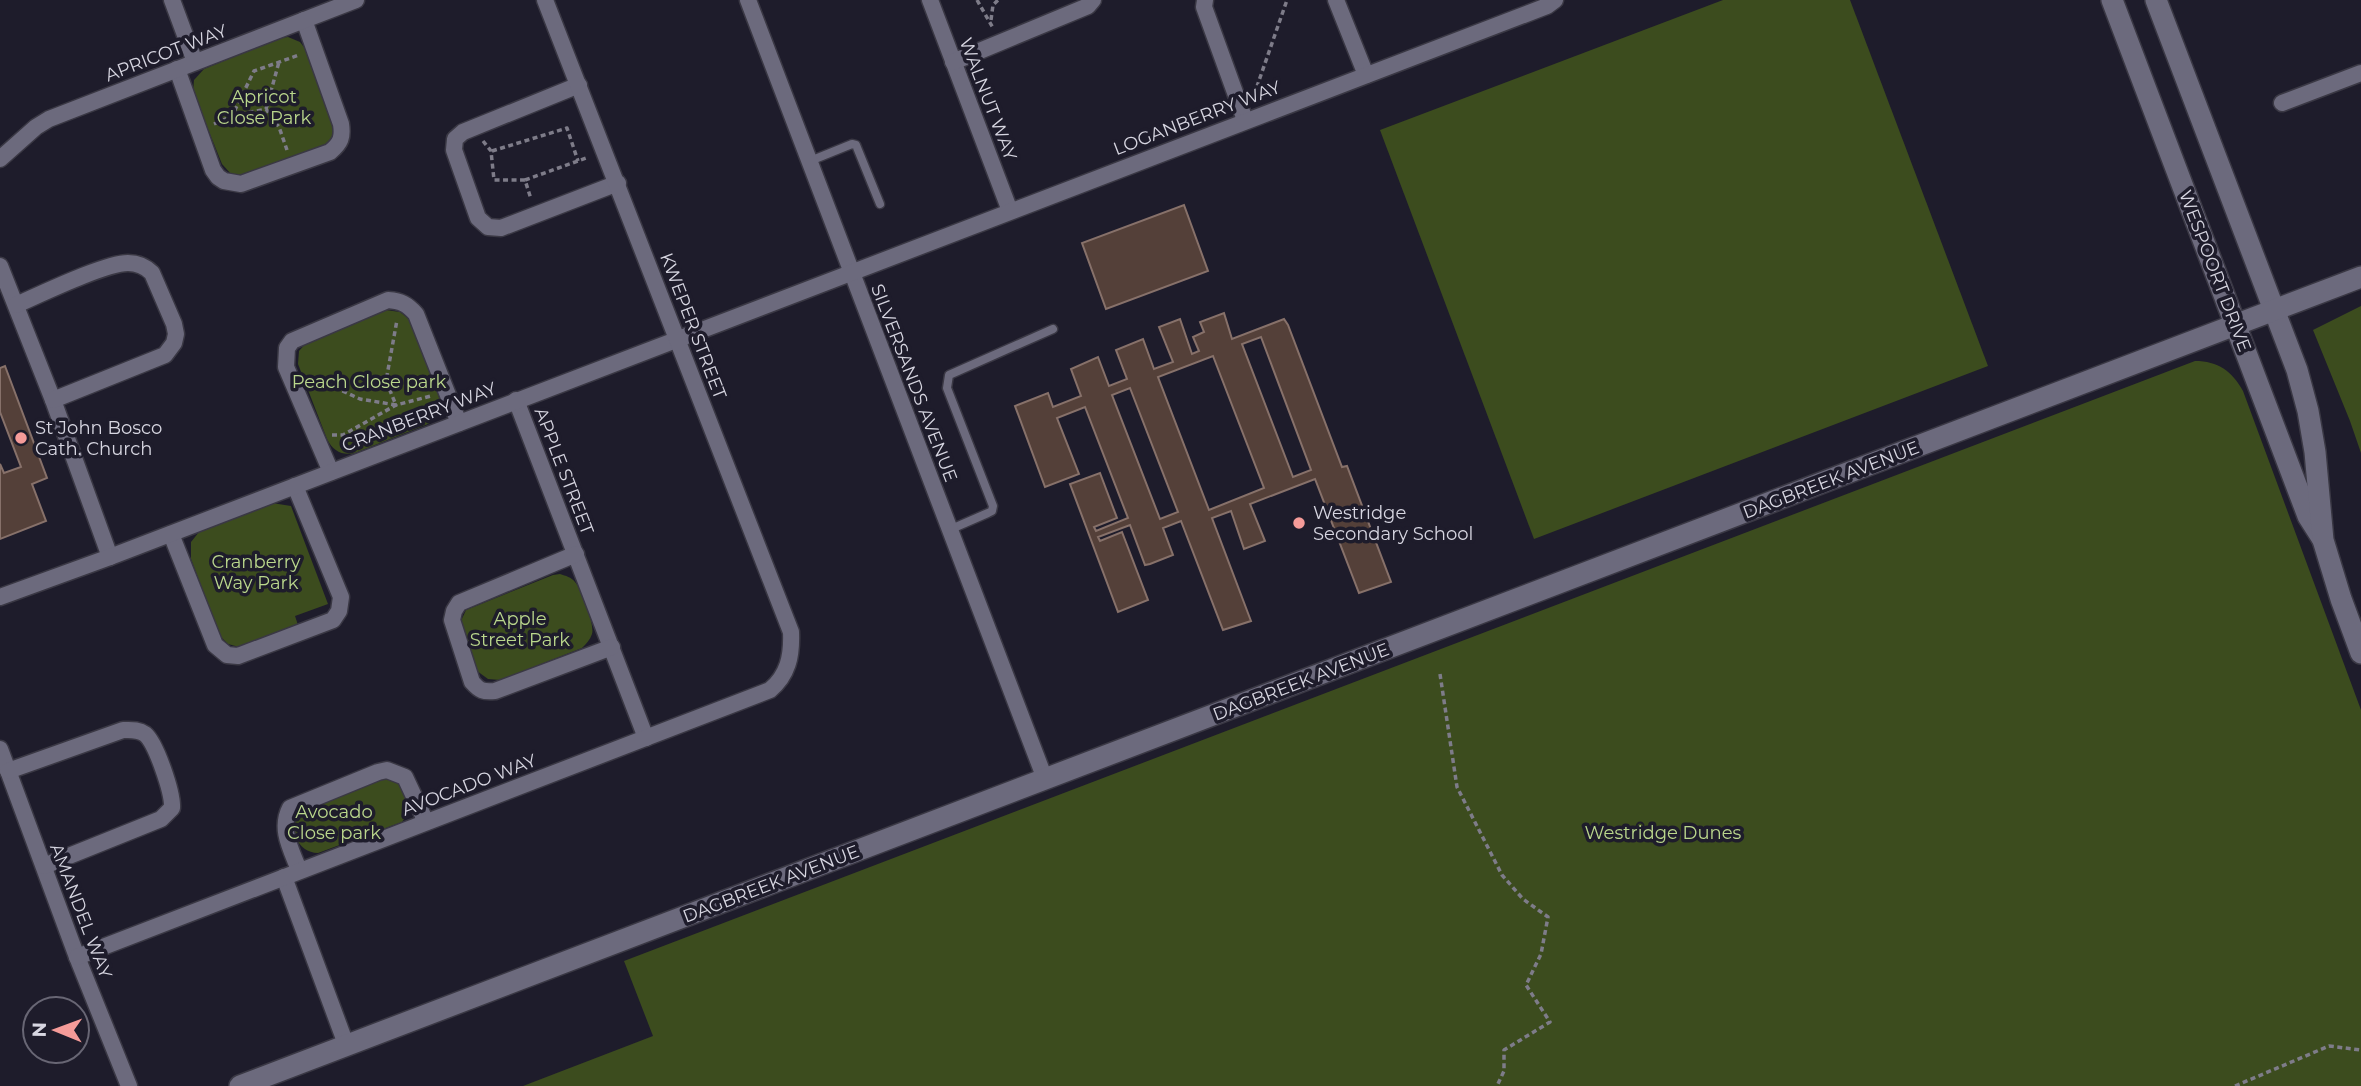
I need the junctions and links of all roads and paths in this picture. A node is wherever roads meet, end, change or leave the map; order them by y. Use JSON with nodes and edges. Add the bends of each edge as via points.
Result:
{"nodes":[{"id":1,"x":172,"y":0,"type":"edge"},
{"id":2,"x":356,"y":0,"type":"edge"},
{"id":3,"x":545,"y":0,"type":"edge"},
{"id":4,"x":748,"y":0,"type":"edge"},
{"id":5,"x":930,"y":0,"type":"edge"},
{"id":6,"x":977,"y":0,"type":"edge"},
{"id":7,"x":998,"y":0,"type":"edge"},
{"id":8,"x":1093,"y":0,"type":"edge"},
{"id":9,"x":1205,"y":0,"type":"edge"},
{"id":10,"x":1287,"y":0,"type":"edge"},
{"id":11,"x":1336,"y":0,"type":"edge"},
{"id":12,"x":1555,"y":0,"type":"edge"},
{"id":13,"x":2112,"y":0,"type":"edge"},
{"id":14,"x":2156,"y":0,"type":"edge"},
{"id":15,"x":304,"y":20,"type":"junction"},
{"id":16,"x":990,"y":22,"type":"junction"},
{"id":17,"x":999,"y":43,"type":"junction"},
{"id":18,"x":315,"y":50,"type":"junction"},
{"id":19,"x":195,"y":62,"type":"junction"},
{"id":20,"x":279,"y":62,"type":"junction"},
{"id":21,"x":953,"y":62,"type":"junction"},
{"id":22,"x":177,"y":69,"type":"junction"},
{"id":23,"x":2361,"y":73,"type":"edge"},
{"id":24,"x":1366,"y":75,"type":"junction"},
{"id":25,"x":579,"y":85,"type":"junction"},
{"id":26,"x":2282,"y":103,"type":"dead end"},
{"id":27,"x":266,"y":109,"type":"junction"},
{"id":28,"x":232,"y":116,"type":"junction"},
{"id":29,"x":1245,"y":120,"type":"junction"},
{"id":30,"x":199,"y":130,"type":"junction"},
{"id":31,"x":463,"y":132,"type":"junction"},
{"id":32,"x":491,"y":151,"type":"junction"},
{"id":33,"x":605,"y":151,"type":"junction"},
{"id":34,"x":0,"y":159,"type":"edge"},
{"id":35,"x":810,"y":160,"type":"junction"},
{"id":36,"x":578,"y":161,"type":"junction"},
{"id":37,"x":293,"y":165,"type":"junction"},
{"id":38,"x":525,"y":180,"type":"junction"},
{"id":39,"x":618,"y":183,"type":"junction"},
{"id":40,"x":880,"y":204,"type":"dead end"},
{"id":41,"x":1010,"y":211,"type":"junction"},
{"id":42,"x":536,"y":215,"type":"junction"},
{"id":43,"x":0,"y":266,"type":"edge"},
{"id":44,"x":852,"y":272,"type":"junction"},
{"id":45,"x":2361,"y":277,"type":"edge"},
{"id":46,"x":400,"y":301,"type":"junction"},
{"id":47,"x":16,"y":304,"type":"junction"},
{"id":48,"x":2275,"y":311,"type":"junction"},
{"id":49,"x":2236,"y":326,"type":"junction"},
{"id":50,"x":1053,"y":329,"type":"dead end"},
{"id":51,"x":677,"y":339,"type":"junction"},
{"id":52,"x":296,"y":388,"type":"junction"},
{"id":53,"x":446,"y":392,"type":"junction"},
{"id":54,"x":53,"y":400,"type":"junction"},
{"id":55,"x":516,"y":400,"type":"junction"},
{"id":56,"x":396,"y":405,"type":"junction"},
{"id":57,"x":458,"y":423,"type":"junction"},
{"id":58,"x":315,"y":434,"type":"junction"},
{"id":59,"x":331,"y":472,"type":"junction"},
{"id":60,"x":295,"y":486,"type":"junction"},
{"id":61,"x":949,"y":530,"type":"junction"},
{"id":62,"x":171,"y":534,"type":"junction"},
{"id":63,"x":2323,"y":540,"type":"junction"},
{"id":64,"x":576,"y":554,"type":"junction"},
{"id":65,"x":110,"y":557,"type":"junction"},
{"id":66,"x":0,"y":597,"type":"edge"},
{"id":67,"x":612,"y":647,"type":"junction"},
{"id":68,"x":2361,"y":653,"type":"edge"},
{"id":69,"x":788,"y":667,"type":"joint"},
{"id":70,"x":1440,"y":674,"type":"dead end"},
{"id":71,"x":646,"y":738,"type":"junction"},
{"id":72,"x":0,"y":749,"type":"edge"},
{"id":73,"x":8,"y":771,"type":"junction"},
{"id":74,"x":1045,"y":779,"type":"junction"},
{"id":75,"x":426,"y":822,"type":"junction"},
{"id":76,"x":44,"y":866,"type":"junction"},
{"id":77,"x":292,"y":874,"type":"junction"},
{"id":78,"x":77,"y":957,"type":"junction"},
{"id":79,"x":347,"y":1047,"type":"junction"},
{"id":80,"x":2361,"y":1050,"type":"edge"},
{"id":81,"x":129,"y":1086,"type":"edge"},
{"id":82,"x":240,"y":1086,"type":"edge"},
{"id":83,"x":1497,"y":1086,"type":"edge"},
{"id":84,"x":2235,"y":1086,"type":"edge"}],
"edges":[{"from":1,"to":19,"type":"street"},
{"from":2,"to":15,"type":"street","name":"APRICOT WAY"},
{"from":3,"to":25,"type":"street","name":"KWEPER STREET"},
{"from":4,"to":35,"type":"street","name":"SILVERSANDS AVENUE"},
{"from":5,"to":21,"type":"street","name":"WALNUT WAY"},
{"from":6,"to":16,"type":"path"},
{"from":7,"to":16,"type":"path"},
{"from":8,"to":17,"type":"street"},
{"from":9,"to":29,"type":"street"},
{"from":10,"to":29,"type":"path"},
{"from":11,"to":24,"type":"street"},
{"from":12,"to":24,"type":"street","name":"LOGANBERRY WAY"},
{"from":13,"to":49,"type":"street","name":"WESPOORT DRIVE"},
{"from":14,"to":48,"type":"street","name":"WESPOORT DRIVE"},
{"from":15,"to":18,"type":"street"},
{"from":15,"to":19,"type":"street","name":"APRICOT WAY"},
{"from":16,"to":17,"type":"path"},
{"from":17,"to":21,"type":"street"},
{"from":18,"to":20,"type":"path"},
{"from":18,"to":37,"type":"street","via":[[342,135],[330,152]]},
{"from":19,"to":22,"type":"street","name":"APRICOT WAY"},
{"from":20,"to":27,"type":"path"},
{"from":20,"to":28,"type":"path","via":[[254,71]]},
{"from":21,"to":41,"type":"street","name":"WALNUT WAY"},
{"from":22,"to":30,"type":"street"},
{"from":22,"to":34,"type":"street","name":"APRICOT WAY","via":[[49,119]]},
{"from":23,"to":26,"type":"street"},
{"from":24,"to":29,"type":"street","name":"LOGANBERRY WAY"},
{"from":25,"to":31,"type":"street"},
{"from":25,"to":33,"type":"street","name":"KWEPER STREET"},
{"from":27,"to":28,"type":"path"},
{"from":27,"to":37,"type":"path","via":[[279,127]]},
{"from":28,"to":30,"type":"path"},
{"from":29,"to":41,"type":"street","name":"LOGANBERRY WAY"},
{"from":30,"to":37,"type":"street","via":[[213,170],[231,184]]},
{"from":31,"to":32,"type":"path","via":[[481,139]]},
{"from":31,"to":42,"type":"street","via":[[455,139],[454,150],[478,218],[488,227],[501,228]]},
{"from":32,"to":36,"type":"path","via":[[567,128]]},
{"from":32,"to":38,"type":"path","via":[[494,180]]},
{"from":33,"to":36,"type":"path"},
{"from":33,"to":39,"type":"street","name":"KWEPER STREET"},
{"from":35,"to":40,"type":"lane","via":[[856,145]]},
{"from":35,"to":44,"type":"street","name":"SILVERSANDS AVENUE"},
{"from":36,"to":38,"type":"path"},
{"from":38,"to":42,"type":"path"},
{"from":39,"to":42,"type":"street"},
{"from":39,"to":51,"type":"street","name":"KWEPER STREET"},
{"from":41,"to":44,"type":"street","name":"LOGANBERRY WAY"},
{"from":43,"to":47,"type":"street"},
{"from":44,"to":51,"type":"street","name":"CRANBERRY WAY"},
{"from":44,"to":61,"type":"street","name":"SILVERSANDS AVENUE"},
{"from":45,"to":48,"type":"street","name":"DAGBREEK AVENUE"},
{"from":46,"to":52,"type":"street","via":[[388,300],[292,341],[285,356]]},
{"from":46,"to":53,"type":"street","via":[[416,314]]},
{"from":46,"to":56,"type":"path","via":[[386,381]]},
{"from":47,"to":54,"type":"street"},
{"from":47,"to":54,"type":"street","via":[[125,262],[152,274],[174,324],[174,343],[166,355]]},
{"from":48,"to":49,"type":"street","name":"DAGBREEK AVENUE"},
{"from":48,"to":63,"type":"street","name":"WESPOORT DRIVE","via":[[2308,411]]},
{"from":49,"to":63,"type":"street","name":"WESPOORT DRIVE","via":[[2308,516]]},
{"from":49,"to":74,"type":"street","name":"DAGBREEK AVENUE"},
{"from":50,"to":61,"type":"lane","via":[[949,375],[947,388],[993,506],[992,511]]},
{"from":51,"to":55,"type":"street","name":"CRANBERRY WAY"},
{"from":51,"to":69,"type":"street","name":"KWEPER STREET","via":[[791,632]]},
{"from":52,"to":56,"type":"path","via":[[319,380],[360,399]]},
{"from":52,"to":58,"type":"street"},
{"from":53,"to":56,"type":"path"},
{"from":53,"to":57,"type":"street"},
{"from":54,"to":65,"type":"street"},
{"from":55,"to":57,"type":"street","name":"CRANBERRY WAY"},
{"from":55,"to":64,"type":"street","name":"APPLE STREET"},
{"from":56,"to":58,"type":"path","via":[[343,435]]},
{"from":57,"to":59,"type":"street","name":"CRANBERRY WAY"},
{"from":58,"to":59,"type":"street"},
{"from":59,"to":60,"type":"street","name":"CRANBERRY WAY"},
{"from":60,"to":62,"type":"street","name":"CRANBERRY WAY"},
{"from":60,"to":62,"type":"street","via":[[341,597],[333,620],[238,656],[227,655],[215,645]]},
{"from":61,"to":74,"type":"street","name":"SILVERSANDS AVENUE"},
{"from":62,"to":65,"type":"street","name":"CRANBERRY WAY"},
{"from":63,"to":68,"type":"street","name":"WESPOORT DRIVE"},
{"from":64,"to":67,"type":"street","name":"APPLE STREET"},
{"from":64,"to":67,"type":"street","name":"APPLE STREET","via":[[459,603],[452,620],[472,682],[484,692],[495,691]]},
{"from":65,"to":66,"type":"street","name":"CRANBERRY WAY"},
{"from":67,"to":71,"type":"street","name":"APPLE STREET"},
{"from":69,"to":71,"type":"street","name":"AVOCADO WAY","via":[[769,690]]},
{"from":70,"to":83,"type":"path","via":[[1457,787],[1502,875],[1523,900],[1548,917],[1541,954],[1526,985],[1550,1021],[1504,1050],[1504,1071]]},
{"from":71,"to":75,"type":"street","name":"AVOCADO WAY"},
{"from":72,"to":73,"type":"street","name":"AMANDEL WAY"},
{"from":73,"to":76,"type":"street","name":"AMANDEL WAY"},
{"from":73,"to":76,"type":"street","via":[[123,730],[137,730],[151,741],[173,797],[172,808],[161,819]]},
{"from":74,"to":79,"type":"street","name":"DAGBREEK AVENUE"},
{"from":75,"to":77,"type":"street","name":"AVOCADO WAY"},
{"from":75,"to":77,"type":"street","via":[[405,777],[387,770],[378,772],[290,807],[284,821]]},
{"from":76,"to":78,"type":"street","name":"AMANDEL WAY"},
{"from":77,"to":78,"type":"street","name":"AVOCADO WAY"},
{"from":77,"to":79,"type":"street"},
{"from":78,"to":81,"type":"street","name":"AMANDEL WAY"},
{"from":79,"to":82,"type":"street","name":"DAGBREEK AVENUE"},
{"from":80,"to":84,"type":"path","via":[[2329,1046]]}]}
